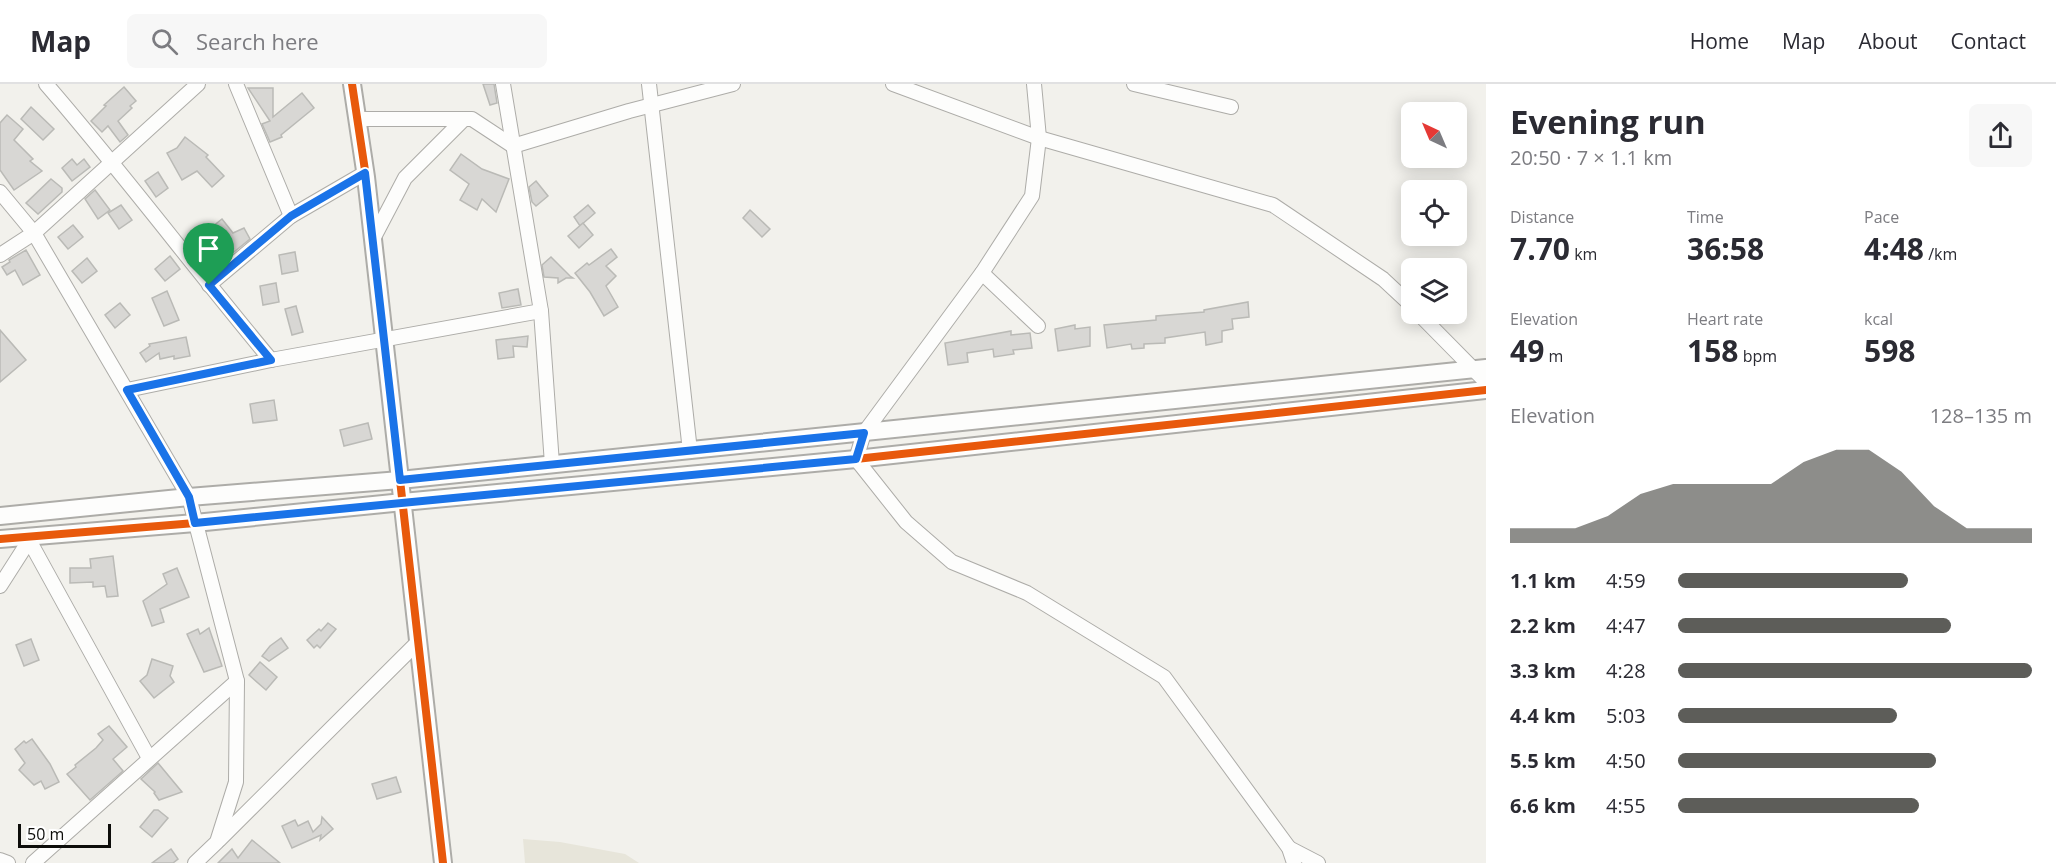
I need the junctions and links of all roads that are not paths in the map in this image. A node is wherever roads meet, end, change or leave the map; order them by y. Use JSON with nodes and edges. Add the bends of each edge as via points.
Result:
{"nodes":[{"id":1,"x":46,"y":84,"type":"edge"},
{"id":2,"x":198,"y":84,"type":"edge"},
{"id":3,"x":236,"y":84,"type":"edge"},
{"id":4,"x":352,"y":84,"type":"edge"},
{"id":5,"x":503,"y":84,"type":"edge"},
{"id":6,"x":649,"y":84,"type":"edge"},
{"id":7,"x":733,"y":84,"type":"edge"},
{"id":8,"x":893,"y":84,"type":"edge"},
{"id":9,"x":1034,"y":84,"type":"edge"},
{"id":10,"x":1134,"y":84,"type":"edge"},
{"id":11,"x":652,"y":105,"type":"junction"},
{"id":12,"x":1231,"y":107,"type":"dead end"},
{"id":13,"x":357,"y":119,"type":"junction"},
{"id":14,"x":464,"y":119,"type":"junction"},
{"id":15,"x":1039,"y":138,"type":"junction"},
{"id":16,"x":513,"y":146,"type":"junction"},
{"id":17,"x":112,"y":161,"type":"junction"},
{"id":18,"x":365,"y":173,"type":"junction"},
{"id":19,"x":0,"y":192,"type":"edge"},
{"id":20,"x":291,"y":216,"type":"junction"},
{"id":21,"x":34,"y":233,"type":"junction"},
{"id":22,"x":373,"y":239,"type":"junction"},
{"id":23,"x":0,"y":255,"type":"edge"},
{"id":24,"x":982,"y":273,"type":"junction"},
{"id":25,"x":209,"y":285,"type":"junction"},
{"id":26,"x":1401,"y":296,"type":"edge"},
{"id":27,"x":541,"y":311,"type":"junction"},
{"id":28,"x":1430,"y":324,"type":"edge"},
{"id":29,"x":1038,"y":326,"type":"dead end"},
{"id":30,"x":385,"y":340,"type":"junction"},
{"id":31,"x":271,"y":360,"type":"junction"},
{"id":32,"x":1482,"y":373,"type":"edge"},
{"id":33,"x":127,"y":390,"type":"junction"},
{"id":34,"x":1486,"y":390,"type":"edge"},
{"id":35,"x":1179,"y":401,"type":"junction"},
{"id":36,"x":1181,"y":423,"type":"junction"},
{"id":37,"x":864,"y":433,"type":"junction"},
{"id":38,"x":690,"y":451,"type":"junction"},
{"id":39,"x":856,"y":459,"type":"junction"},
{"id":40,"x":552,"y":465,"type":"junction"},
{"id":41,"x":400,"y":480,"type":"junction"},
{"id":42,"x":189,"y":497,"type":"junction"},
{"id":43,"x":403,"y":502,"type":"junction"},
{"id":44,"x":0,"y":516,"type":"edge"},
{"id":45,"x":195,"y":523,"type":"junction"},
{"id":46,"x":31,"y":538,"type":"junction"},
{"id":47,"x":0,"y":539,"type":"edge"},
{"id":48,"x":0,"y":585,"type":"edge"},
{"id":49,"x":418,"y":642,"type":"junction"},
{"id":50,"x":237,"y":681,"type":"junction"},
{"id":51,"x":149,"y":758,"type":"junction"},
{"id":52,"x":217,"y":842,"type":"junction"},
{"id":53,"x":1289,"y":848,"type":"junction"},
{"id":54,"x":0,"y":860,"type":"edge"},
{"id":55,"x":8,"y":863,"type":"edge"},
{"id":56,"x":33,"y":863,"type":"edge"},
{"id":57,"x":195,"y":863,"type":"edge"},
{"id":58,"x":443,"y":863,"type":"edge"},
{"id":59,"x":1294,"y":863,"type":"edge"},
{"id":60,"x":1318,"y":863,"type":"edge"}],
"edges":[{"from":1,"to":17,"type":"street"},
{"from":2,"to":17,"type":"street"},
{"from":3,"to":20,"type":"street"},
{"from":4,"to":13,"type":"street"},
{"from":5,"to":16,"type":"street"},
{"from":6,"to":11,"type":"street"},
{"from":7,"to":11,"type":"street"},
{"from":8,"to":15,"type":"street"},
{"from":9,"to":15,"type":"street"},
{"from":10,"to":12,"type":"street"},
{"from":11,"to":16,"type":"street"},
{"from":11,"to":38,"type":"street"},
{"from":13,"to":14,"type":"street"},
{"from":13,"to":18,"type":"street"},
{"from":14,"to":16,"type":"street","via":[[472,119]]},
{"from":14,"to":22,"type":"street","via":[[405,178]]},
{"from":15,"to":24,"type":"street","via":[[1032,196]]},
{"from":15,"to":26,"type":"street","via":[[1274,205],[1383,279]]},
{"from":16,"to":27,"type":"street"},
{"from":17,"to":21,"type":"street"},
{"from":17,"to":25,"type":"street"},
{"from":18,"to":20,"type":"street"},
{"from":18,"to":22,"type":"street"},
{"from":19,"to":21,"type":"street"},
{"from":20,"to":25,"type":"street"},
{"from":21,"to":23,"type":"street"},
{"from":21,"to":33,"type":"street"},
{"from":22,"to":30,"type":"street"},
{"from":24,"to":29,"type":"street"},
{"from":24,"to":37,"type":"street"},
{"from":25,"to":31,"type":"street"},
{"from":27,"to":30,"type":"street"},
{"from":27,"to":40,"type":"street"},
{"from":28,"to":32,"type":"street"},
{"from":30,"to":31,"type":"street"},
{"from":30,"to":41,"type":"street"},
{"from":31,"to":33,"type":"street"},
{"from":32,"to":35,"type":"street"},
{"from":33,"to":42,"type":"street"},
{"from":34,"to":36,"type":"street"},
{"from":35,"to":36,"type":"street"},
{"from":35,"to":37,"type":"street"},
{"from":36,"to":39,"type":"street"},
{"from":37,"to":38,"type":"street"},
{"from":37,"to":39,"type":"street"},
{"from":38,"to":40,"type":"street"},
{"from":39,"to":43,"type":"street"},
{"from":39,"to":53,"type":"street","via":[[906,522],[952,562],[1028,593],[1164,677]]},
{"from":40,"to":41,"type":"street"},
{"from":41,"to":42,"type":"street"},
{"from":41,"to":43,"type":"street"},
{"from":42,"to":44,"type":"street"},
{"from":42,"to":45,"type":"street"},
{"from":43,"to":45,"type":"street"},
{"from":43,"to":49,"type":"street"},
{"from":45,"to":46,"type":"street"},
{"from":45,"to":50,"type":"street"},
{"from":46,"to":47,"type":"street"},
{"from":46,"to":48,"type":"street"},
{"from":46,"to":51,"type":"street"},
{"from":49,"to":52,"type":"street"},
{"from":49,"to":58,"type":"street"},
{"from":50,"to":51,"type":"street"},
{"from":50,"to":52,"type":"street","via":[[236,782]]},
{"from":51,"to":56,"type":"street"},
{"from":52,"to":57,"type":"street"},
{"from":53,"to":59,"type":"street"},
{"from":53,"to":60,"type":"street"},
{"from":54,"to":55,"type":"street"}]}
